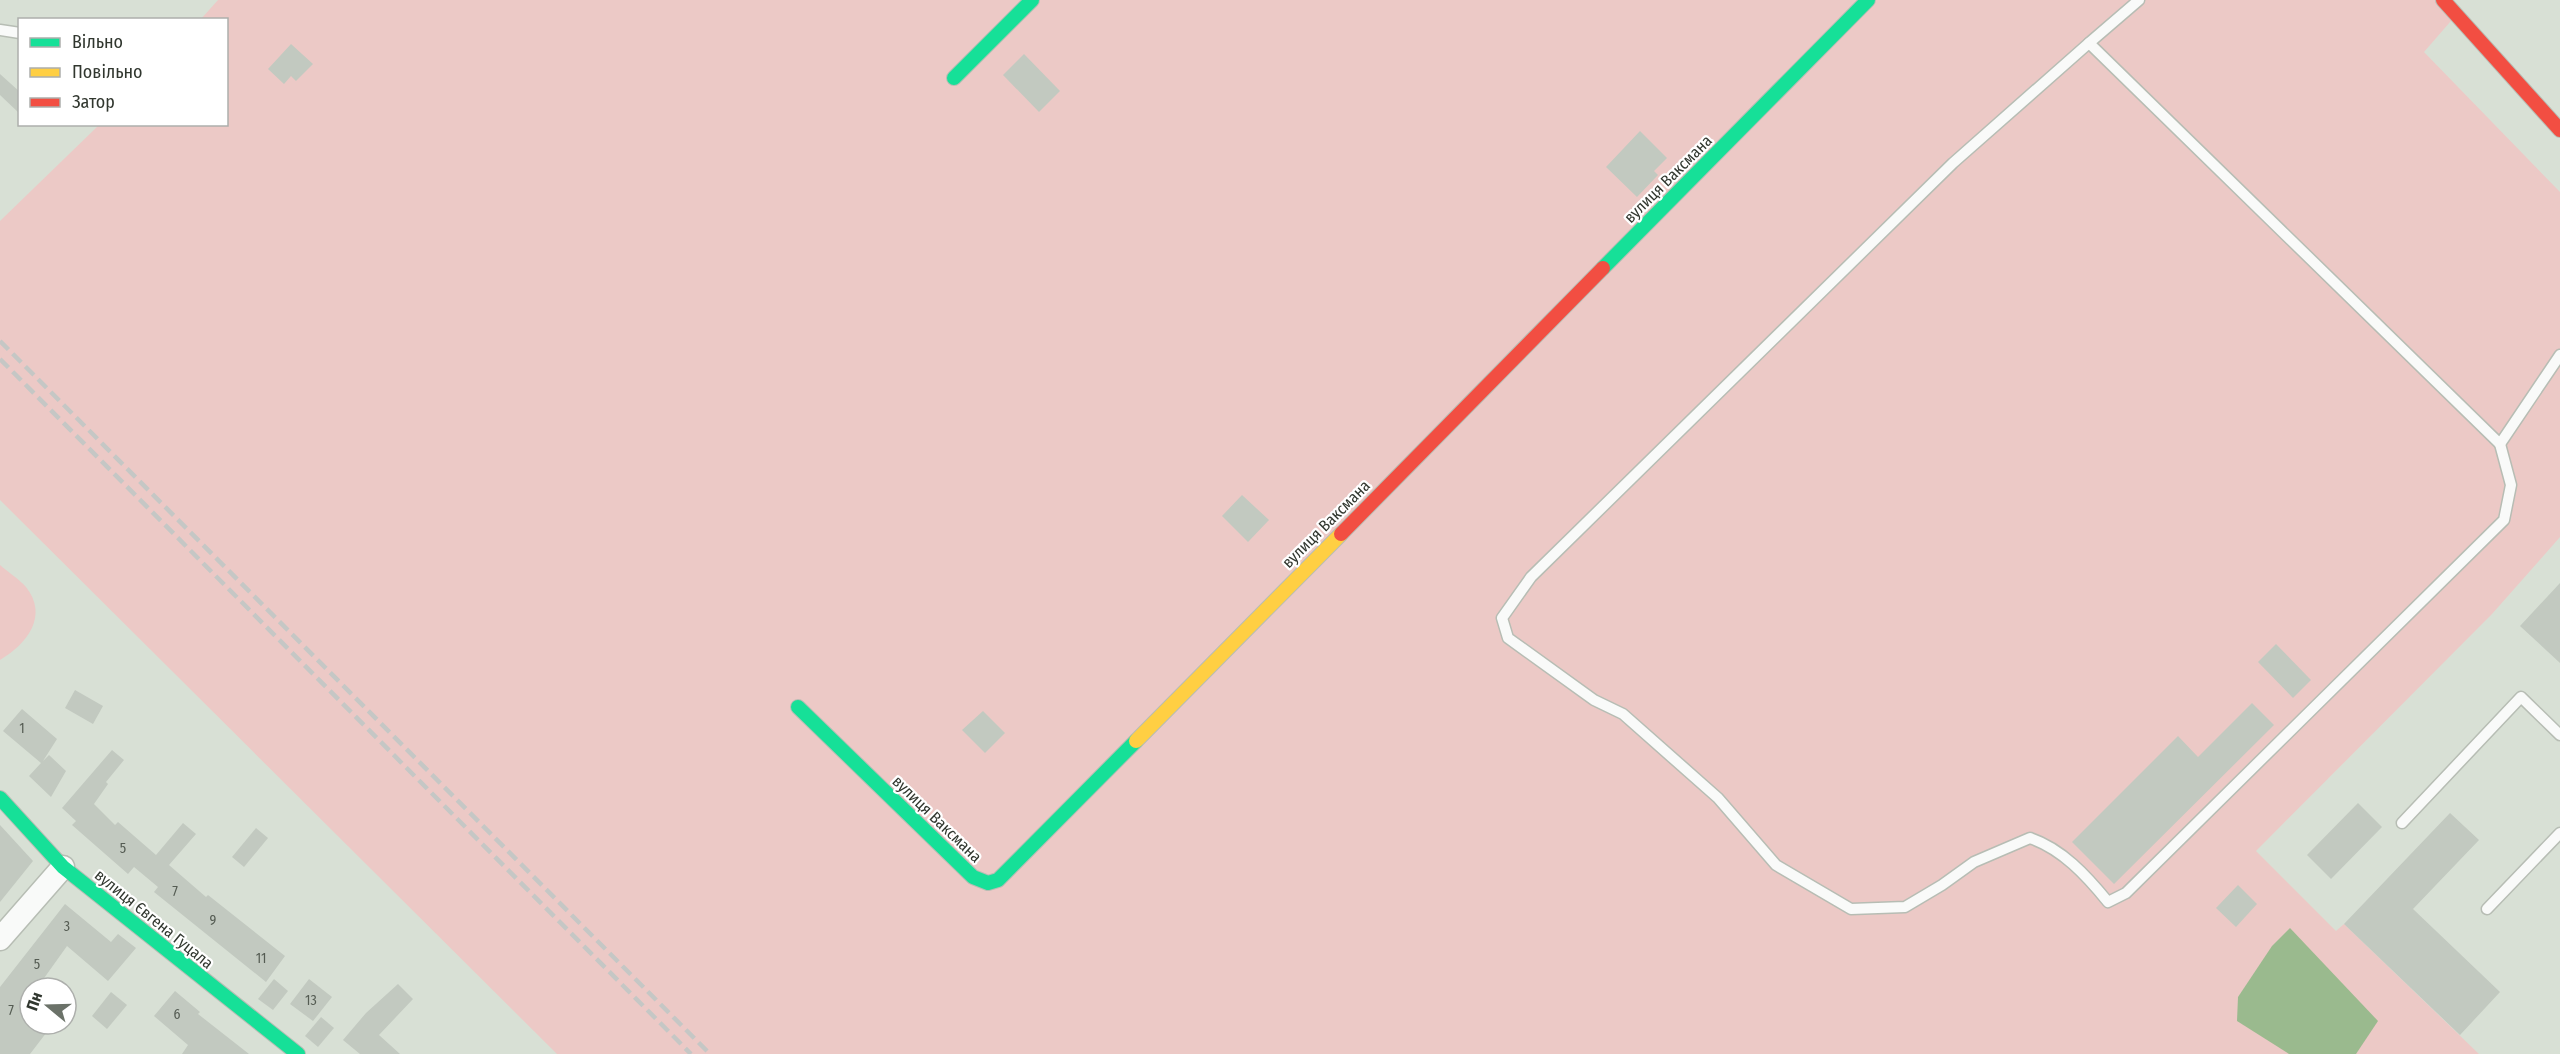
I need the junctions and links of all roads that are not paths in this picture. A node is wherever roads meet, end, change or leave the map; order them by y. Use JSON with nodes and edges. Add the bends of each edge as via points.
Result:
{"nodes":[{"id":1,"x":1032,"y":0,"type":"edge"},
{"id":2,"x":1868,"y":0,"type":"edge"},
{"id":3,"x":2139,"y":0,"type":"edge"},
{"id":4,"x":2443,"y":0,"type":"edge"},
{"id":5,"x":0,"y":30,"type":"edge"},
{"id":6,"x":18,"y":33,"type":"edge"},
{"id":7,"x":2089,"y":43,"type":"junction"},
{"id":8,"x":954,"y":78,"type":"dead end"},
{"id":9,"x":2560,"y":130,"type":"edge"},
{"id":10,"x":2560,"y":355,"type":"edge"},
{"id":11,"x":2500,"y":444,"type":"junction"},
{"id":12,"x":798,"y":707,"type":"dead end"},
{"id":13,"x":2560,"y":735,"type":"edge"},
{"id":14,"x":0,"y":798,"type":"edge"},
{"id":15,"x":2402,"y":823,"type":"dead end"},
{"id":16,"x":2560,"y":833,"type":"edge"},
{"id":17,"x":63,"y":867,"type":"junction"},
{"id":18,"x":2487,"y":909,"type":"dead end"},
{"id":19,"x":0,"y":939,"type":"edge"},
{"id":20,"x":298,"y":1054,"type":"edge"}],
"edges":[{"from":1,"to":8,"type":"street"},
{"from":2,"to":12,"type":"street","name":"вулиця Ваксмана","via":[[998,880],[988,883],[973,877]]},
{"from":3,"to":7,"type":"lane"},
{"from":4,"to":9,"type":"street"},
{"from":5,"to":6,"type":"lane"},
{"from":7,"to":11,"type":"lane"},
{"from":7,"to":11,"type":"lane","via":[[1953,163],[1531,577],[1502,618],[1508,638],[1594,700],[1623,714],[1718,798],[1776,866],[1851,909],[1905,907],[1974,862],[2030,838],[2051,845],[2108,902],[2126,893],[2504,520],[2511,485]]},
{"from":10,"to":11,"type":"lane"},
{"from":13,"to":15,"type":"lane","via":[[2521,697]]},
{"from":14,"to":17,"type":"street","name":"вулиця Євгена Гуцала"},
{"from":16,"to":18,"type":"lane"},
{"from":17,"to":19,"type":"street"},
{"from":17,"to":20,"type":"street","name":"вулиця Євгена Гуцала"}]}
